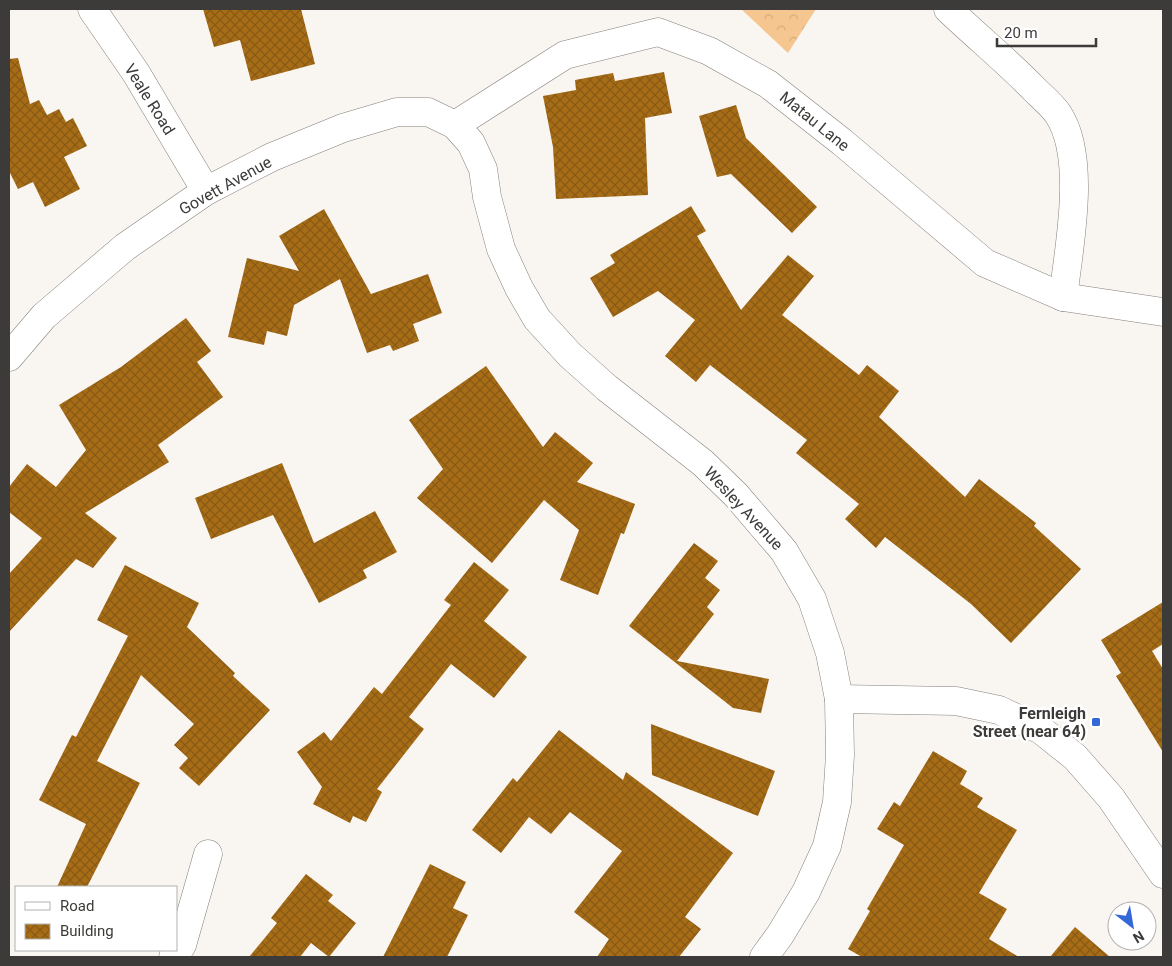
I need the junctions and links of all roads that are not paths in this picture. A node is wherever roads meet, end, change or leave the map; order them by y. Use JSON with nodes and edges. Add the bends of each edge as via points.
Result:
{"nodes":[{"id":1,"x":92,"y":9,"type":"edge"},
{"id":2,"x":948,"y":9,"type":"edge"},
{"id":3,"x":455,"y":125,"type":"junction"},
{"id":4,"x":206,"y":191,"type":"junction"},
{"id":5,"x":1063,"y":297,"type":"junction"},
{"id":6,"x":1163,"y":312,"type":"edge"},
{"id":7,"x":9,"y":356,"type":"edge"},
{"id":8,"x":839,"y":699,"type":"junction"},
{"id":9,"x":208,"y":854,"type":"dead end"},
{"id":10,"x":1163,"y":874,"type":"edge"},
{"id":11,"x":178,"y":950,"type":"edge"},
{"id":12,"x":764,"y":957,"type":"edge"}],
"edges":[{"from":1,"to":4,"type":"street","name":"Veale Road","via":[[136,74]]},
{"from":2,"to":5,"type":"street","via":[[1058,114],[1071,144],[1075,208]]},
{"from":3,"to":4,"type":"street","name":"Govett Avenue","via":[[428,112],[397,112],[334,132]]},
{"from":3,"to":5,"type":"street","name":"Matau Lane","via":[[565,55],[658,32],[709,51],[768,84],[842,142],[984,263]]},
{"from":3,"to":8,"type":"street","name":"Wesley Avenue","via":[[471,143],[483,169],[501,249],[537,319],[577,362],[703,463],[763,524],[784,551],[812,599],[830,653]]},
{"from":4,"to":7,"type":"street","name":"Govett Avenue","via":[[125,247],[44,316]]},
{"from":5,"to":6,"type":"street","name":"Matau Lane"},
{"from":8,"to":10,"type":"street","via":[[956,701],[999,710],[1041,730],[1075,757],[1111,798]]},
{"from":8,"to":12,"type":"street","name":"Wesley Avenue","via":[[837,802],[826,846],[806,892]]},
{"from":9,"to":11,"type":"street","via":[[182,946]]}]}
